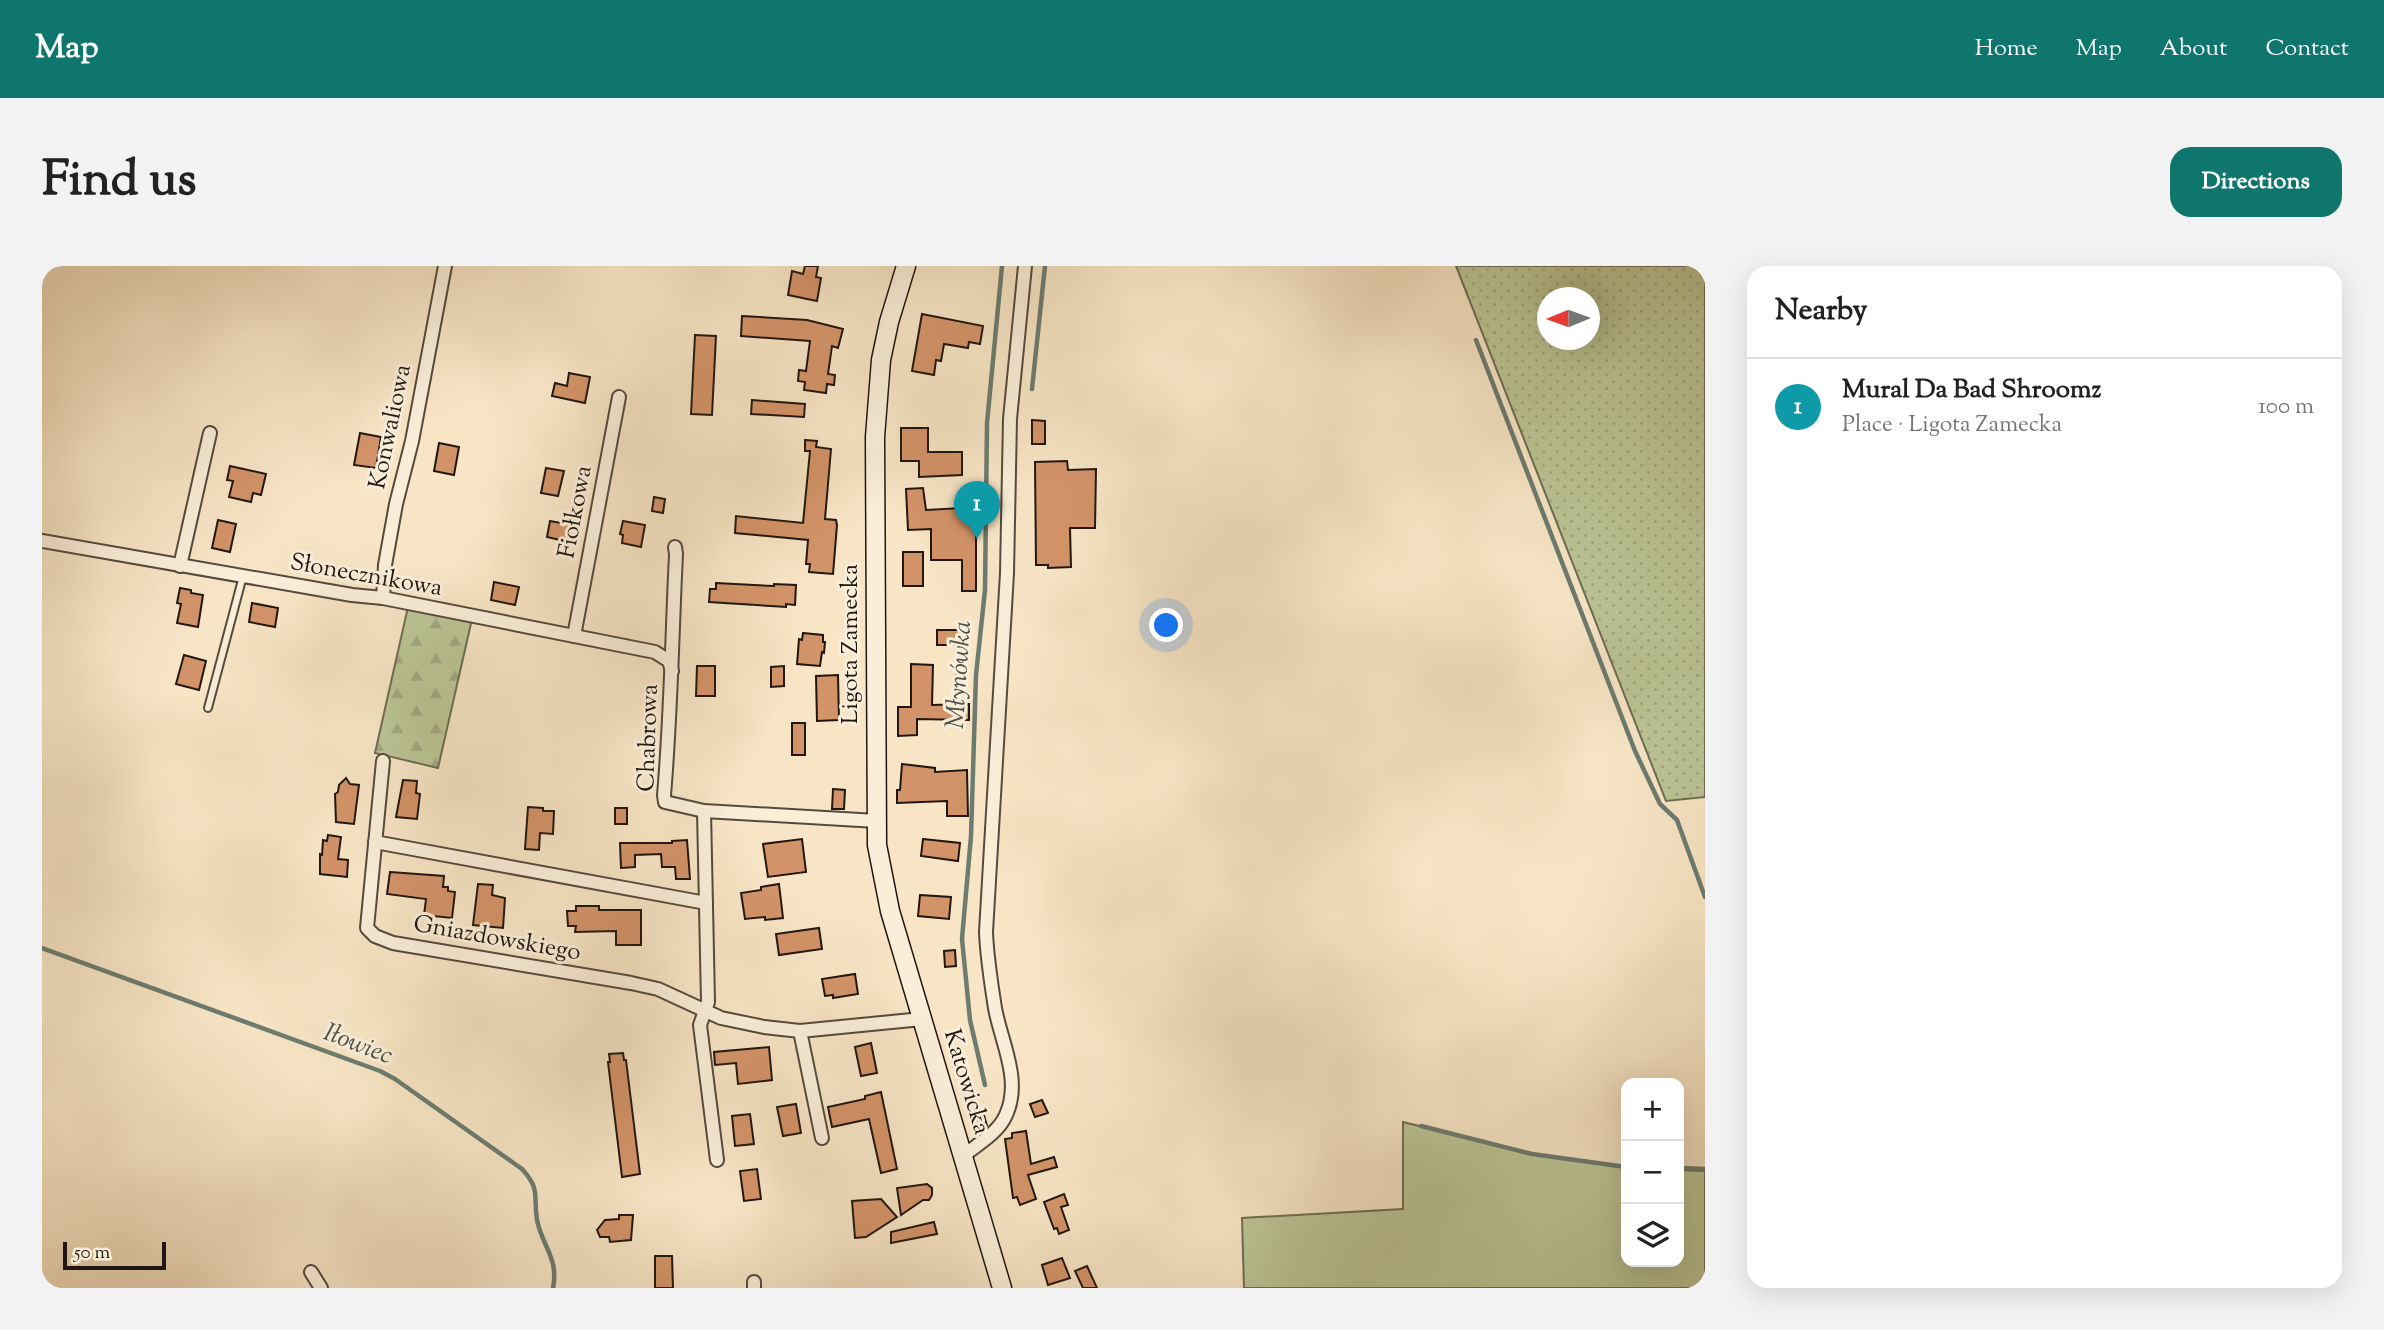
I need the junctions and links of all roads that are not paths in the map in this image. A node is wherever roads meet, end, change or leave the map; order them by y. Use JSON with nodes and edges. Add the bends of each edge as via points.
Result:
{"nodes":[{"id":1,"x":445,"y":266,"type":"edge"},
{"id":2,"x":906,"y":266,"type":"edge"},
{"id":3,"x":1025,"y":266,"type":"edge"},
{"id":4,"x":619,"y":397,"type":"dead end"},
{"id":5,"x":211,"y":433,"type":"dead end"},
{"id":6,"x":42,"y":541,"type":"edge"},
{"id":7,"x":675,"y":547,"type":"dead end"},
{"id":8,"x":180,"y":566,"type":"junction"},
{"id":9,"x":243,"y":576,"type":"junction"},
{"id":10,"x":383,"y":598,"type":"junction"},
{"id":11,"x":574,"y":636,"type":"junction"},
{"id":12,"x":672,"y":671,"type":"junction"},
{"id":13,"x":208,"y":708,"type":"dead end"},
{"id":14,"x":383,"y":761,"type":"dead end"},
{"id":15,"x":704,"y":811,"type":"junction"},
{"id":16,"x":877,"y":821,"type":"junction"},
{"id":17,"x":374,"y":842,"type":"junction"},
{"id":18,"x":706,"y":903,"type":"junction"},
{"id":19,"x":705,"y":1012,"type":"junction"},
{"id":20,"x":922,"y":1019,"type":"junction"},
{"id":21,"x":800,"y":1031,"type":"junction"},
{"id":22,"x":822,"y":1138,"type":"dead end"},
{"id":23,"x":963,"y":1156,"type":"junction"},
{"id":24,"x":716,"y":1160,"type":"dead end"},
{"id":25,"x":311,"y":1272,"type":"dead end"},
{"id":26,"x":321,"y":1288,"type":"edge"},
{"id":27,"x":1002,"y":1288,"type":"edge"}],
"edges":[{"from":1,"to":10,"type":"street","name":"Konwaliowa","via":[[396,504]]},
{"from":2,"to":16,"type":"main road","name":"Ligota Zamecka","via":[[881,360],[875,437]]},
{"from":3,"to":23,"type":"street","name":"Katowicka","via":[[1010,419],[1007,573],[986,932],[1012,1091],[999,1126]]},
{"from":4,"to":11,"type":"street","name":"Fiołkowa"},
{"from":5,"to":8,"type":"street"},
{"from":6,"to":8,"type":"street","name":"Słonecznikowa"},
{"from":7,"to":12,"type":"street","name":"Chabrowa"},
{"from":8,"to":9,"type":"street","name":"Słonecznikowa"},
{"from":9,"to":10,"type":"street","name":"Słonecznikowa"},
{"from":9,"to":13,"type":"lane"},
{"from":10,"to":11,"type":"street","name":"Słonecznikowa"},
{"from":11,"to":12,"type":"street","name":"Słonecznikowa","via":[[655,652],[669,661]]},
{"from":12,"to":15,"type":"street","name":"Chabrowa","via":[[665,802]]},
{"from":14,"to":17,"type":"street","name":"Gniazdowskiego"},
{"from":15,"to":16,"type":"street","name":"Chabrowa"},
{"from":15,"to":18,"type":"street"},
{"from":16,"to":20,"type":"main road","name":"Ligota Zamecka","via":[[883,879]]},
{"from":17,"to":18,"type":"street"},
{"from":17,"to":19,"type":"street","name":"Gniazdowskiego","via":[[367,928],[375,936],[393,943],[658,989]]},
{"from":18,"to":19,"type":"street"},
{"from":19,"to":21,"type":"street","name":"Katowicka"},
{"from":19,"to":24,"type":"street","via":[[700,1025]]},
{"from":20,"to":21,"type":"street","name":"Katowicka"},
{"from":20,"to":23,"type":"main road","name":"Katowicka"},
{"from":21,"to":22,"type":"street"},
{"from":23,"to":27,"type":"main road","name":"Katowicka"},
{"from":25,"to":26,"type":"street"}]}
